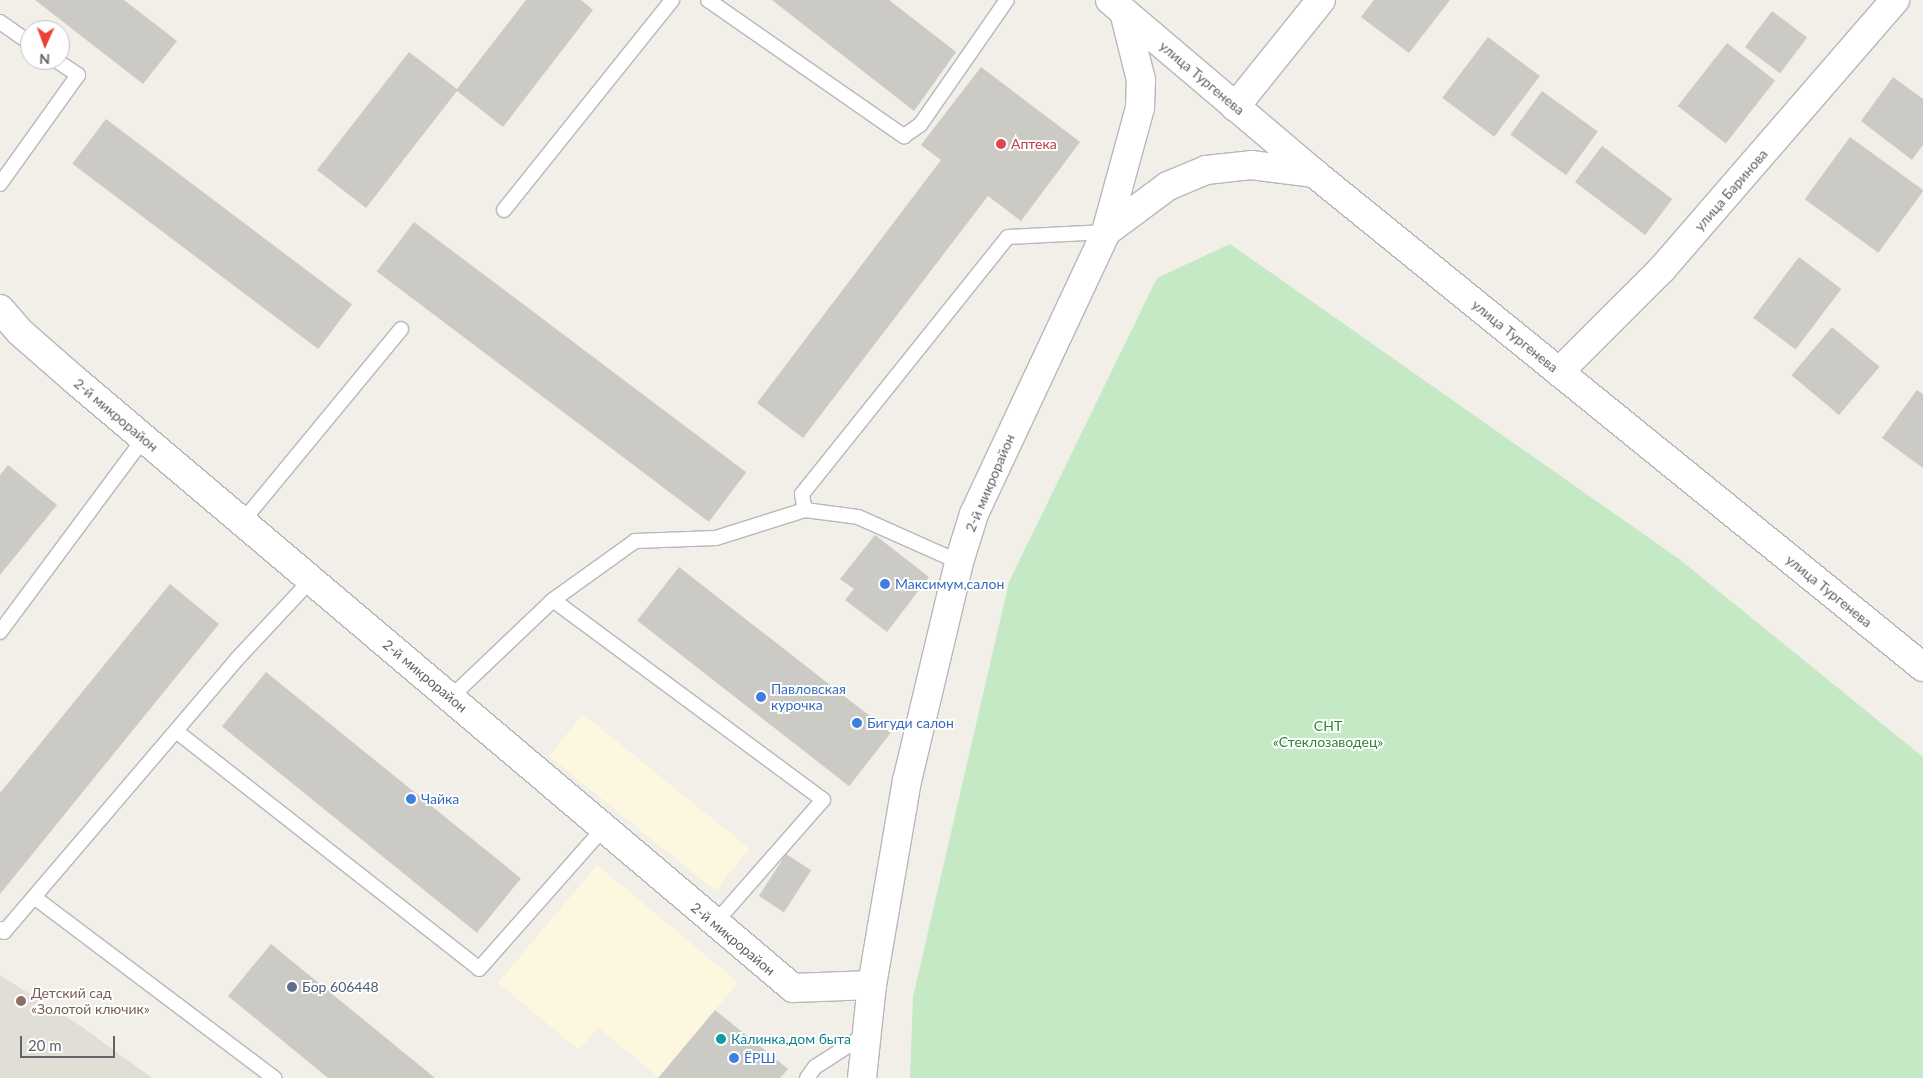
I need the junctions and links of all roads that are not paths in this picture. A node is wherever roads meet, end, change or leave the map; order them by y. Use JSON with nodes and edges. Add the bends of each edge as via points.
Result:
{"nodes":[{"id":1,"x":672,"y":0,"type":"edge"},
{"id":2,"x":708,"y":0,"type":"edge"},
{"id":3,"x":1007,"y":0,"type":"edge"},
{"id":4,"x":1322,"y":0,"type":"edge"},
{"id":5,"x":1895,"y":0,"type":"edge"},
{"id":6,"x":1117,"y":6,"type":"edge"},
{"id":7,"x":0,"y":22,"type":"edge"},
{"id":8,"x":20,"y":35,"type":"edge"},
{"id":9,"x":70,"y":70,"type":"edge"},
{"id":10,"x":1235,"y":107,"type":"junction"},
{"id":11,"x":1314,"y":173,"type":"junction"},
{"id":12,"x":0,"y":184,"type":"edge"},
{"id":13,"x":504,"y":210,"type":"dead end"},
{"id":14,"x":1106,"y":232,"type":"junction"},
{"id":15,"x":0,"y":309,"type":"edge"},
{"id":16,"x":401,"y":330,"type":"dead end"},
{"id":17,"x":1559,"y":372,"type":"junction"},
{"id":18,"x":144,"y":438,"type":"junction"},
{"id":19,"x":805,"y":510,"type":"junction"},
{"id":20,"x":242,"y":522,"type":"junction"},
{"id":21,"x":959,"y":562,"type":"junction"},
{"id":22,"x":311,"y":580,"type":"junction"},
{"id":23,"x":553,"y":600,"type":"junction"},
{"id":24,"x":0,"y":632,"type":"edge"},
{"id":25,"x":1923,"y":667,"type":"edge"},
{"id":26,"x":450,"y":698,"type":"junction"},
{"id":27,"x":176,"y":732,"type":"junction"},
{"id":28,"x":603,"y":828,"type":"junction"},
{"id":29,"x":34,"y":897,"type":"junction"},
{"id":30,"x":715,"y":923,"type":"junction"},
{"id":31,"x":0,"y":929,"type":"edge"},
{"id":32,"x":872,"y":985,"type":"junction"},
{"id":33,"x":865,"y":1036,"type":"junction"},
{"id":34,"x":274,"y":1078,"type":"edge"},
{"id":35,"x":807,"y":1078,"type":"edge"},
{"id":36,"x":862,"y":1078,"type":"edge"}],
"edges":[{"from":1,"to":13,"type":"lane"},
{"from":2,"to":3,"type":"lane","via":[[904,136],[920,126]]},
{"from":4,"to":10,"type":"street"},
{"from":5,"to":17,"type":"street","name":"улица Баринова","via":[[1662,269]]},
{"from":6,"to":10,"type":"street","name":"улица Тургенева"},
{"from":6,"to":14,"type":"street","name":"2-й микрорайон","via":[[1141,80],[1140,108]]},
{"from":7,"to":8,"type":"lane"},
{"from":9,"to":12,"type":"lane","via":[[78,75]]},
{"from":10,"to":11,"type":"street","name":"улица Тургенева"},
{"from":11,"to":14,"type":"street","via":[[1251,165],[1206,170],[1168,186]]},
{"from":11,"to":17,"type":"street","name":"улица Тургенева"},
{"from":14,"to":19,"type":"lane","via":[[1008,237],[802,494]]},
{"from":14,"to":21,"type":"street","name":"2-й микрорайон","via":[[974,514]]},
{"from":15,"to":18,"type":"street","name":"2-й микрорайон","via":[[20,332]]},
{"from":16,"to":20,"type":"lane"},
{"from":17,"to":25,"type":"street","name":"улица Тургенева"},
{"from":18,"to":20,"type":"street","name":"2-й микрорайон"},
{"from":18,"to":24,"type":"lane"},
{"from":19,"to":21,"type":"lane","via":[[858,517]]},
{"from":19,"to":23,"type":"lane","via":[[716,538],[635,541]]},
{"from":20,"to":22,"type":"street","name":"2-й микрорайон"},
{"from":21,"to":32,"type":"street","name":"2-й микрорайон","via":[[907,781]]},
{"from":22,"to":26,"type":"street","name":"2-й микрорайон"},
{"from":22,"to":27,"type":"lane","via":[[237,659]]},
{"from":23,"to":26,"type":"lane"},
{"from":23,"to":30,"type":"lane","via":[[824,800]]},
{"from":26,"to":28,"type":"street","name":"2-й микрорайон"},
{"from":27,"to":28,"type":"lane","via":[[479,970]]},
{"from":27,"to":29,"type":"lane"},
{"from":28,"to":30,"type":"street","name":"2-й микрорайон"},
{"from":29,"to":31,"type":"lane","via":[[4,932]]},
{"from":29,"to":34,"type":"lane"},
{"from":30,"to":32,"type":"street","name":"2-й микрорайон","via":[[793,988]]},
{"from":32,"to":33,"type":"street","name":"2-й микрорайон"},
{"from":33,"to":35,"type":"lane","via":[[815,1067]]},
{"from":33,"to":36,"type":"street","name":"2-й микрорайон"}]}
